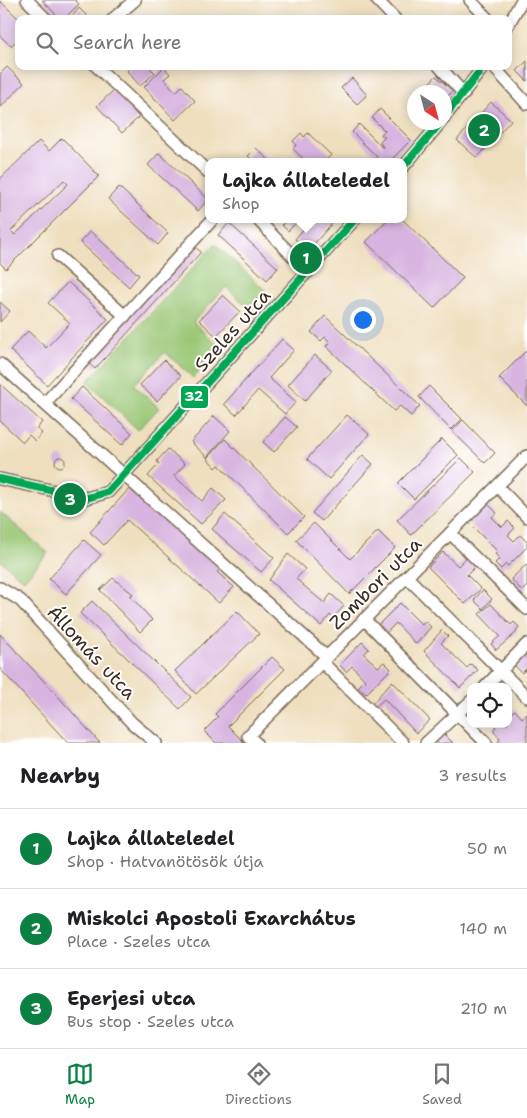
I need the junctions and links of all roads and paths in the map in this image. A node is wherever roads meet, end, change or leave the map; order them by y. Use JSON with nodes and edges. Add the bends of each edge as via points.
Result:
{"nodes":[{"id":1,"x":27,"y":0,"type":"edge"},
{"id":2,"x":135,"y":0,"type":"edge"},
{"id":3,"x":377,"y":0,"type":"edge"},
{"id":4,"x":470,"y":0,"type":"edge"},
{"id":5,"x":522,"y":0,"type":"edge"},
{"id":6,"x":482,"y":4,"type":"edge"},
{"id":7,"x":42,"y":15,"type":"edge"},
{"id":8,"x":118,"y":15,"type":"edge"},
{"id":9,"x":391,"y":15,"type":"edge"},
{"id":10,"x":512,"y":18,"type":"edge"},
{"id":11,"x":100,"y":70,"type":"edge"},
{"id":12,"x":443,"y":70,"type":"edge"},
{"id":13,"x":481,"y":70,"type":"edge"},
{"id":14,"x":497,"y":70,"type":"edge"},
{"id":15,"x":464,"y":94,"type":"junction"},
{"id":16,"x":527,"y":104,"type":"edge"},
{"id":17,"x":452,"y":108,"type":"edge"},
{"id":18,"x":434,"y":130,"type":"edge"},
{"id":19,"x":407,"y":162,"type":"edge"},
{"id":20,"x":205,"y":169,"type":"edge"},
{"id":21,"x":210,"y":223,"type":"edge"},
{"id":22,"x":260,"y":223,"type":"edge"},
{"id":23,"x":351,"y":223,"type":"edge"},
{"id":24,"x":58,"y":256,"type":"dead end"},
{"id":25,"x":308,"y":272,"type":"junction"},
{"id":26,"x":125,"y":316,"type":"junction"},
{"id":27,"x":0,"y":364,"type":"edge"},
{"id":28,"x":45,"y":403,"type":"junction"},
{"id":29,"x":527,"y":456,"type":"edge"},
{"id":30,"x":124,"y":476,"type":"junction"},
{"id":31,"x":0,"y":479,"type":"edge"},
{"id":32,"x":497,"y":486,"type":"junction"},
{"id":33,"x":527,"y":517,"type":"edge"},
{"id":34,"x":450,"y":533,"type":"junction"},
{"id":35,"x":407,"y":577,"type":"junction"},
{"id":36,"x":0,"y":588,"type":"edge"},
{"id":37,"x":527,"y":609,"type":"edge"},
{"id":38,"x":364,"y":619,"type":"junction"},
{"id":39,"x":527,"y":644,"type":"edge"},
{"id":40,"x":324,"y":660,"type":"junction"},
{"id":41,"x":501,"y":671,"type":"junction"},
{"id":42,"x":489,"y":683,"type":"edge"},
{"id":43,"x":527,"y":697,"type":"edge"},
{"id":44,"x":467,"y":705,"type":"edge"},
{"id":45,"x":458,"y":714,"type":"junction"},
{"id":46,"x":252,"y":739,"type":"edge"},
{"id":47,"x":156,"y":743,"type":"edge"},
{"id":48,"x":403,"y":743,"type":"edge"},
{"id":49,"x":426,"y":743,"type":"edge"},
{"id":50,"x":486,"y":743,"type":"edge"}],
"edges":[{"from":1,"to":7,"type":"street"},
{"from":2,"to":8,"type":"street"},
{"from":3,"to":9,"type":"street"},
{"from":4,"to":6,"type":"street"},
{"from":5,"to":10,"type":"street"},
{"from":11,"to":20,"type":"street"},
{"from":12,"to":15,"type":"street"},
{"from":13,"to":15,"type":"street"},
{"from":14,"to":16,"type":"street"},
{"from":15,"to":17,"type":"street"},
{"from":18,"to":19,"type":"street"},
{"from":21,"to":26,"type":"street"},
{"from":22,"to":25,"type":"street"},
{"from":23,"to":25,"type":"street","name":"Szeles utca"},
{"from":24,"to":26,"type":"street"},
{"from":25,"to":30,"type":"street","name":"Szeles utca"},
{"from":26,"to":28,"type":"street"},
{"from":27,"to":28,"type":"street"},
{"from":28,"to":30,"type":"street"},
{"from":29,"to":32,"type":"street","name":"Zombori utca"},
{"from":30,"to":31,"type":"street","name":"Szeles utca","via":[[108,492],[87,498]]},
{"from":30,"to":40,"type":"street"},
{"from":32,"to":33,"type":"street"},
{"from":32,"to":34,"type":"street","name":"Zombori utca"},
{"from":34,"to":35,"type":"street","name":"Zombori utca"},
{"from":34,"to":37,"type":"street"},
{"from":35,"to":38,"type":"street","name":"Zombori utca"},
{"from":35,"to":41,"type":"street"},
{"from":36,"to":47,"type":"street","name":"Állomás utca","via":[[20,600],[132,723]]},
{"from":38,"to":40,"type":"street","name":"Zombori utca"},
{"from":38,"to":45,"type":"street"},
{"from":39,"to":41,"type":"street"},
{"from":40,"to":46,"type":"street","name":"Zombori utca"},
{"from":40,"to":48,"type":"street"},
{"from":41,"to":42,"type":"street"},
{"from":41,"to":43,"type":"street"},
{"from":44,"to":45,"type":"street"},
{"from":45,"to":49,"type":"street"},
{"from":45,"to":50,"type":"street"}]}
